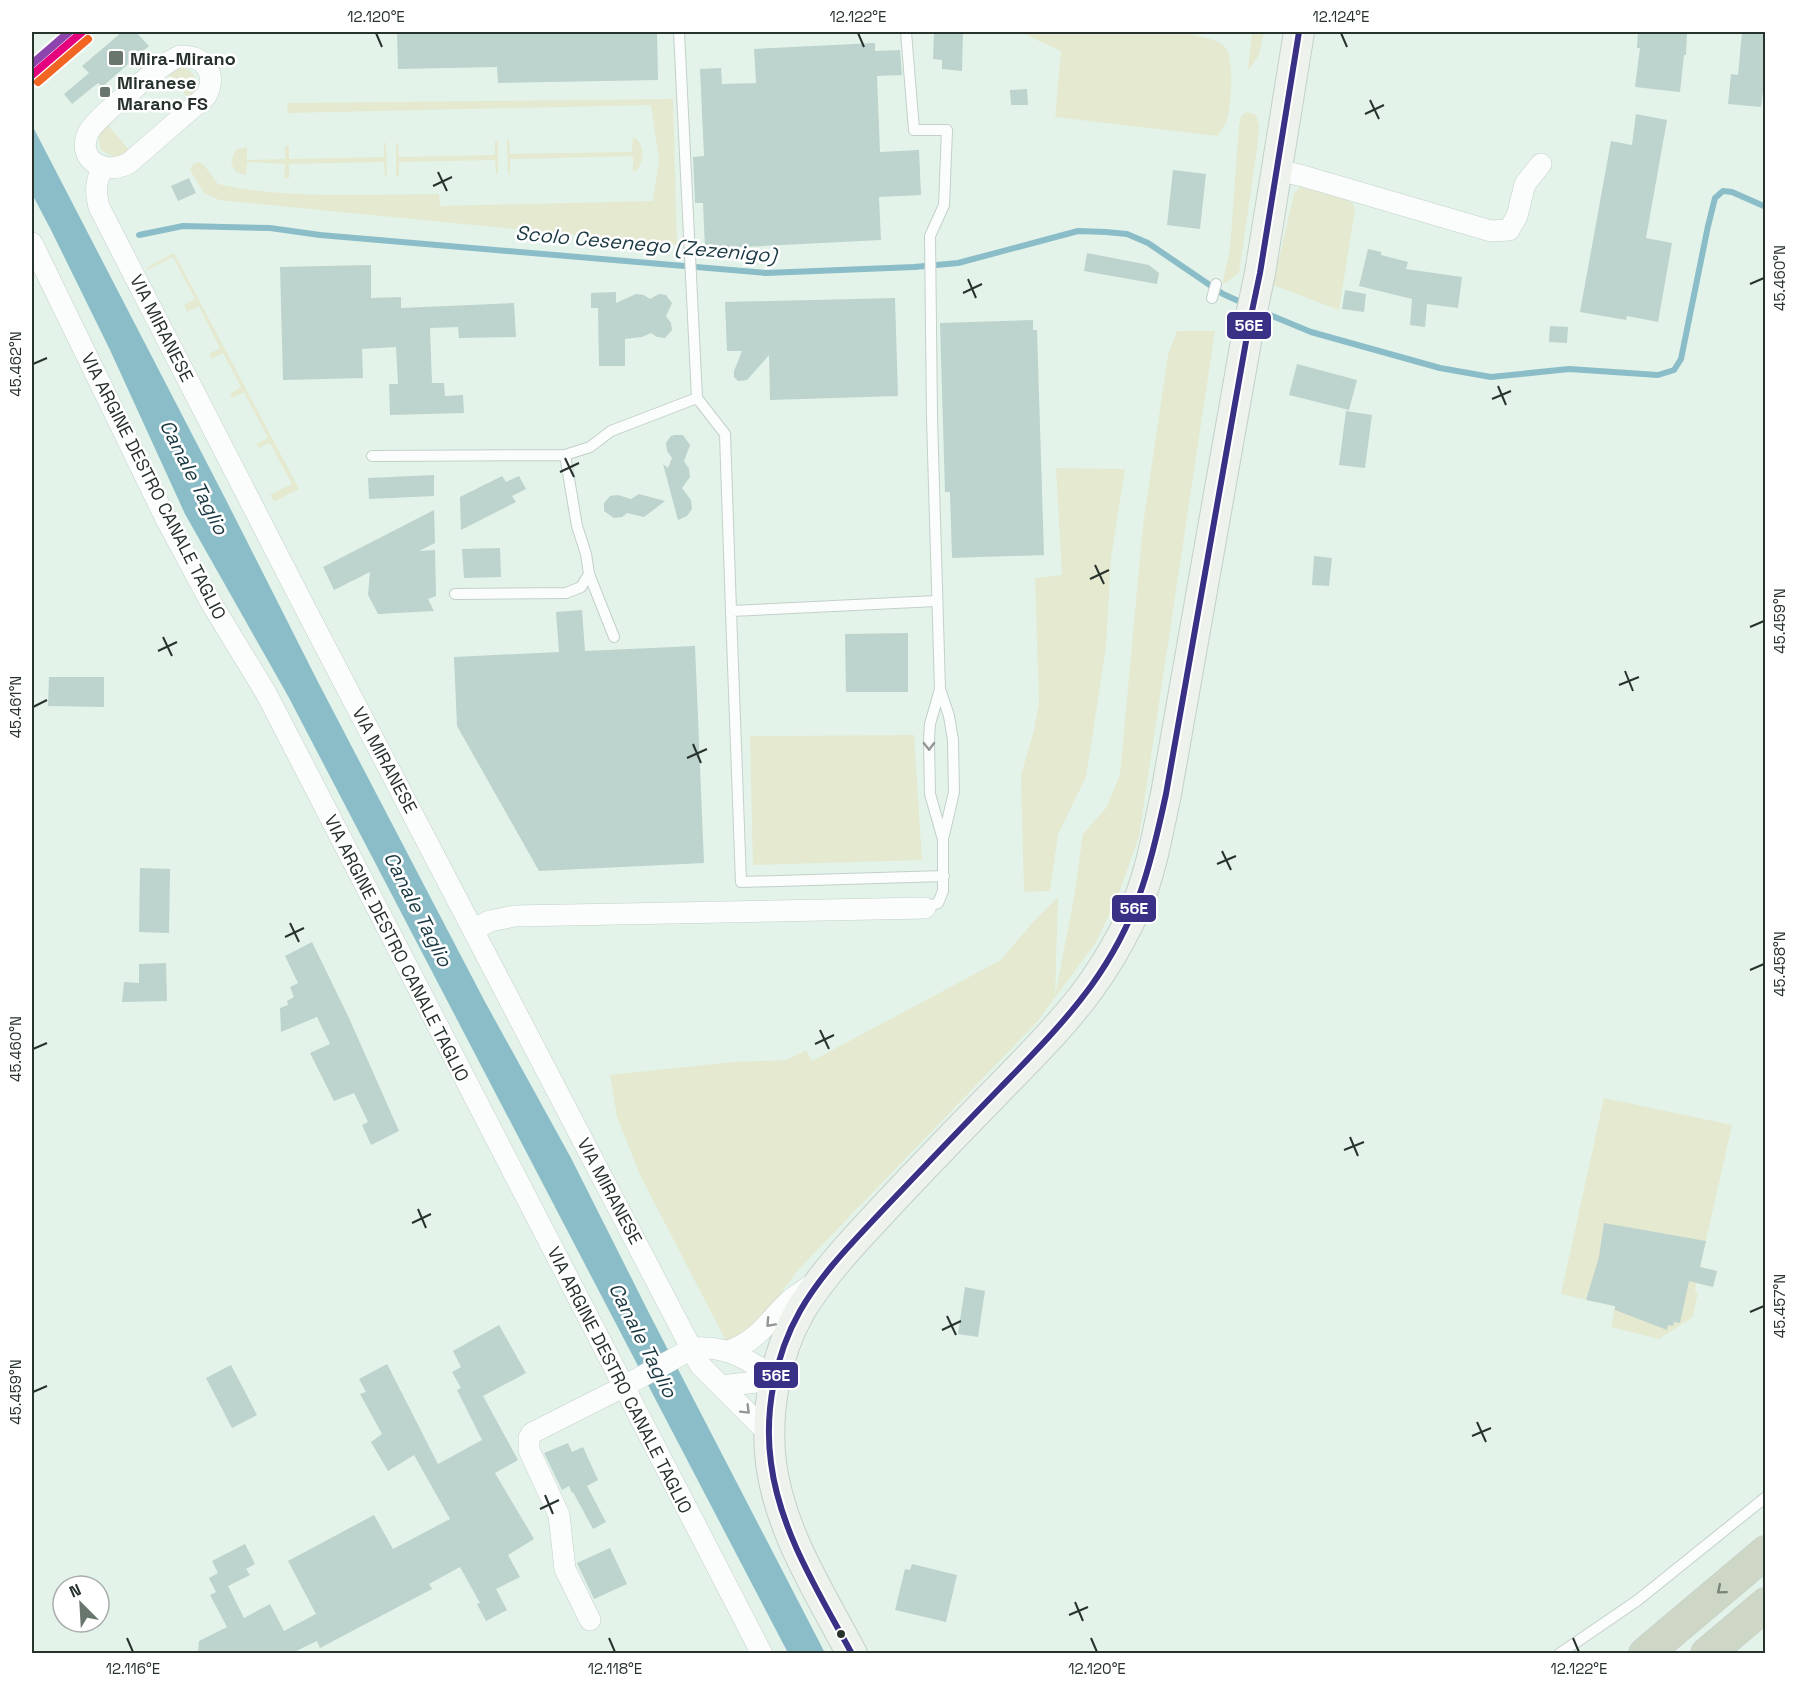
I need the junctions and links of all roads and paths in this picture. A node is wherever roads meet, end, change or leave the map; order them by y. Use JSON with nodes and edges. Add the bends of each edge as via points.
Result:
{"nodes":[{"id":1,"x":680,"y":32,"type":"edge"},
{"id":2,"x":906,"y":32,"type":"edge"},
{"id":3,"x":1299,"y":32,"type":"edge"},
{"id":4,"x":1541,"y":164,"type":"dead end"},
{"id":5,"x":102,"y":168,"type":"junction"},
{"id":6,"x":1277,"y":170,"type":"junction"},
{"id":7,"x":32,"y":243,"type":"edge"},
{"id":8,"x":1216,"y":284,"type":"dead end"},
{"id":9,"x":1212,"y":298,"type":"dead end"},
{"id":10,"x":698,"y":398,"type":"junction"},
{"id":11,"x":565,"y":455,"type":"junction"},
{"id":12,"x":372,"y":456,"type":"dead end"},
{"id":13,"x":589,"y":574,"type":"junction"},
{"id":14,"x":455,"y":594,"type":"dead end"},
{"id":15,"x":936,"y":601,"type":"junction"},
{"id":16,"x":730,"y":611,"type":"junction"},
{"id":17,"x":614,"y":637,"type":"dead end"},
{"id":18,"x":940,"y":689,"type":"junction"},
{"id":19,"x":943,"y":839,"type":"junction"},
{"id":20,"x":944,"y":876,"type":"junction"},
{"id":21,"x":925,"y":908,"type":"joint"},
{"id":22,"x":474,"y":929,"type":"junction"},
{"id":23,"x":829,"y":1270,"type":"junction"},
{"id":24,"x":728,"y":1351,"type":"junction"},
{"id":25,"x":687,"y":1352,"type":"junction"},
{"id":26,"x":775,"y":1377,"type":"junction"},
{"id":27,"x":631,"y":1382,"type":"junction"},
{"id":28,"x":721,"y":1386,"type":"junction"},
{"id":29,"x":770,"y":1435,"type":"junction"},
{"id":30,"x":1766,"y":1497,"type":"edge"},
{"id":31,"x":1766,"y":1552,"type":"edge"},
{"id":32,"x":1766,"y":1604,"type":"edge"},
{"id":33,"x":590,"y":1620,"type":"dead end"},
{"id":34,"x":762,"y":1653,"type":"edge"},
{"id":35,"x":852,"y":1653,"type":"edge"},
{"id":36,"x":1559,"y":1653,"type":"edge"},
{"id":37,"x":1645,"y":1653,"type":"edge"},
{"id":38,"x":1707,"y":1653,"type":"edge"}],
"edges":[{"from":1,"to":10,"type":"lane"},
{"from":2,"to":15,"type":"lane","via":[[914,130],[947,130],[944,205],[930,236]]},
{"from":3,"to":6,"type":"main road"},
{"from":4,"to":6,"type":"street","via":[[1525,184],[1509,230],[1491,231]]},
{"from":5,"to":5,"type":"street","via":[[120,168],[129,163],[200,103],[211,82],[206,66],[190,56],[173,58],[97,121],[86,144],[90,158]]},
{"from":5,"to":22,"type":"street","name":"VIA MIRANESE","via":[[96,181],[99,207]]},
{"from":6,"to":23,"type":"main road","via":[[1166,794],[1138,902],[1104,964],[1046,1041],[926,1163]]},
{"from":7,"to":27,"type":"street","name":"VIA ARGINE DESTRO CANALE TAGLIO","via":[[165,517],[266,693]]},
{"from":8,"to":9,"type":"lane"},
{"from":10,"to":11,"type":"lane","via":[[611,431],[590,447]]},
{"from":10,"to":16,"type":"lane","via":[[725,434]]},
{"from":11,"to":12,"type":"lane"},
{"from":11,"to":13,"type":"lane"},
{"from":13,"to":14,"type":"lane","via":[[581,587],[566,593]]},
{"from":13,"to":17,"type":"lane"},
{"from":15,"to":16,"type":"lane"},
{"from":15,"to":18,"type":"lane"},
{"from":16,"to":20,"type":"lane","via":[[741,882]]},
{"from":18,"to":19,"type":"lane","via":[[953,740],[954,792]]},
{"from":18,"to":19,"type":"lane","one_way":true,"via":[[930,724],[930,794]]},
{"from":19,"to":20,"type":"lane"},
{"from":20,"to":21,"type":"lane","via":[[938,903]]},
{"from":21,"to":22,"type":"street","via":[[515,916]]},
{"from":22,"to":25,"type":"street","name":"VIA MIRANESE"},
{"from":23,"to":24,"type":"street","one_way":true,"via":[[790,1301],[764,1330]]},
{"from":23,"to":26,"type":"main road","via":[[800,1312]]},
{"from":24,"to":25,"type":"street","via":[[704,1347]]},
{"from":24,"to":26,"type":"street"},
{"from":25,"to":27,"type":"street"},
{"from":25,"to":28,"type":"street","name":"VIA MIRANESE"},
{"from":26,"to":28,"type":"street"},
{"from":26,"to":29,"type":"main road"},
{"from":27,"to":33,"type":"street","via":[[529,1438],[529,1450],[559,1515],[566,1569]]},
{"from":27,"to":34,"type":"street","name":"VIA ARGINE DESTRO CANALE TAGLIO"},
{"from":28,"to":29,"type":"street","name":"VIA MIRANESE","one_way":true},
{"from":29,"to":35,"type":"main road","via":[[774,1482],[795,1548]]},
{"from":30,"to":36,"type":"lane","via":[[1638,1600]]},
{"from":31,"to":37,"type":"highway","one_way":true},
{"from":32,"to":38,"type":"highway"}]}
